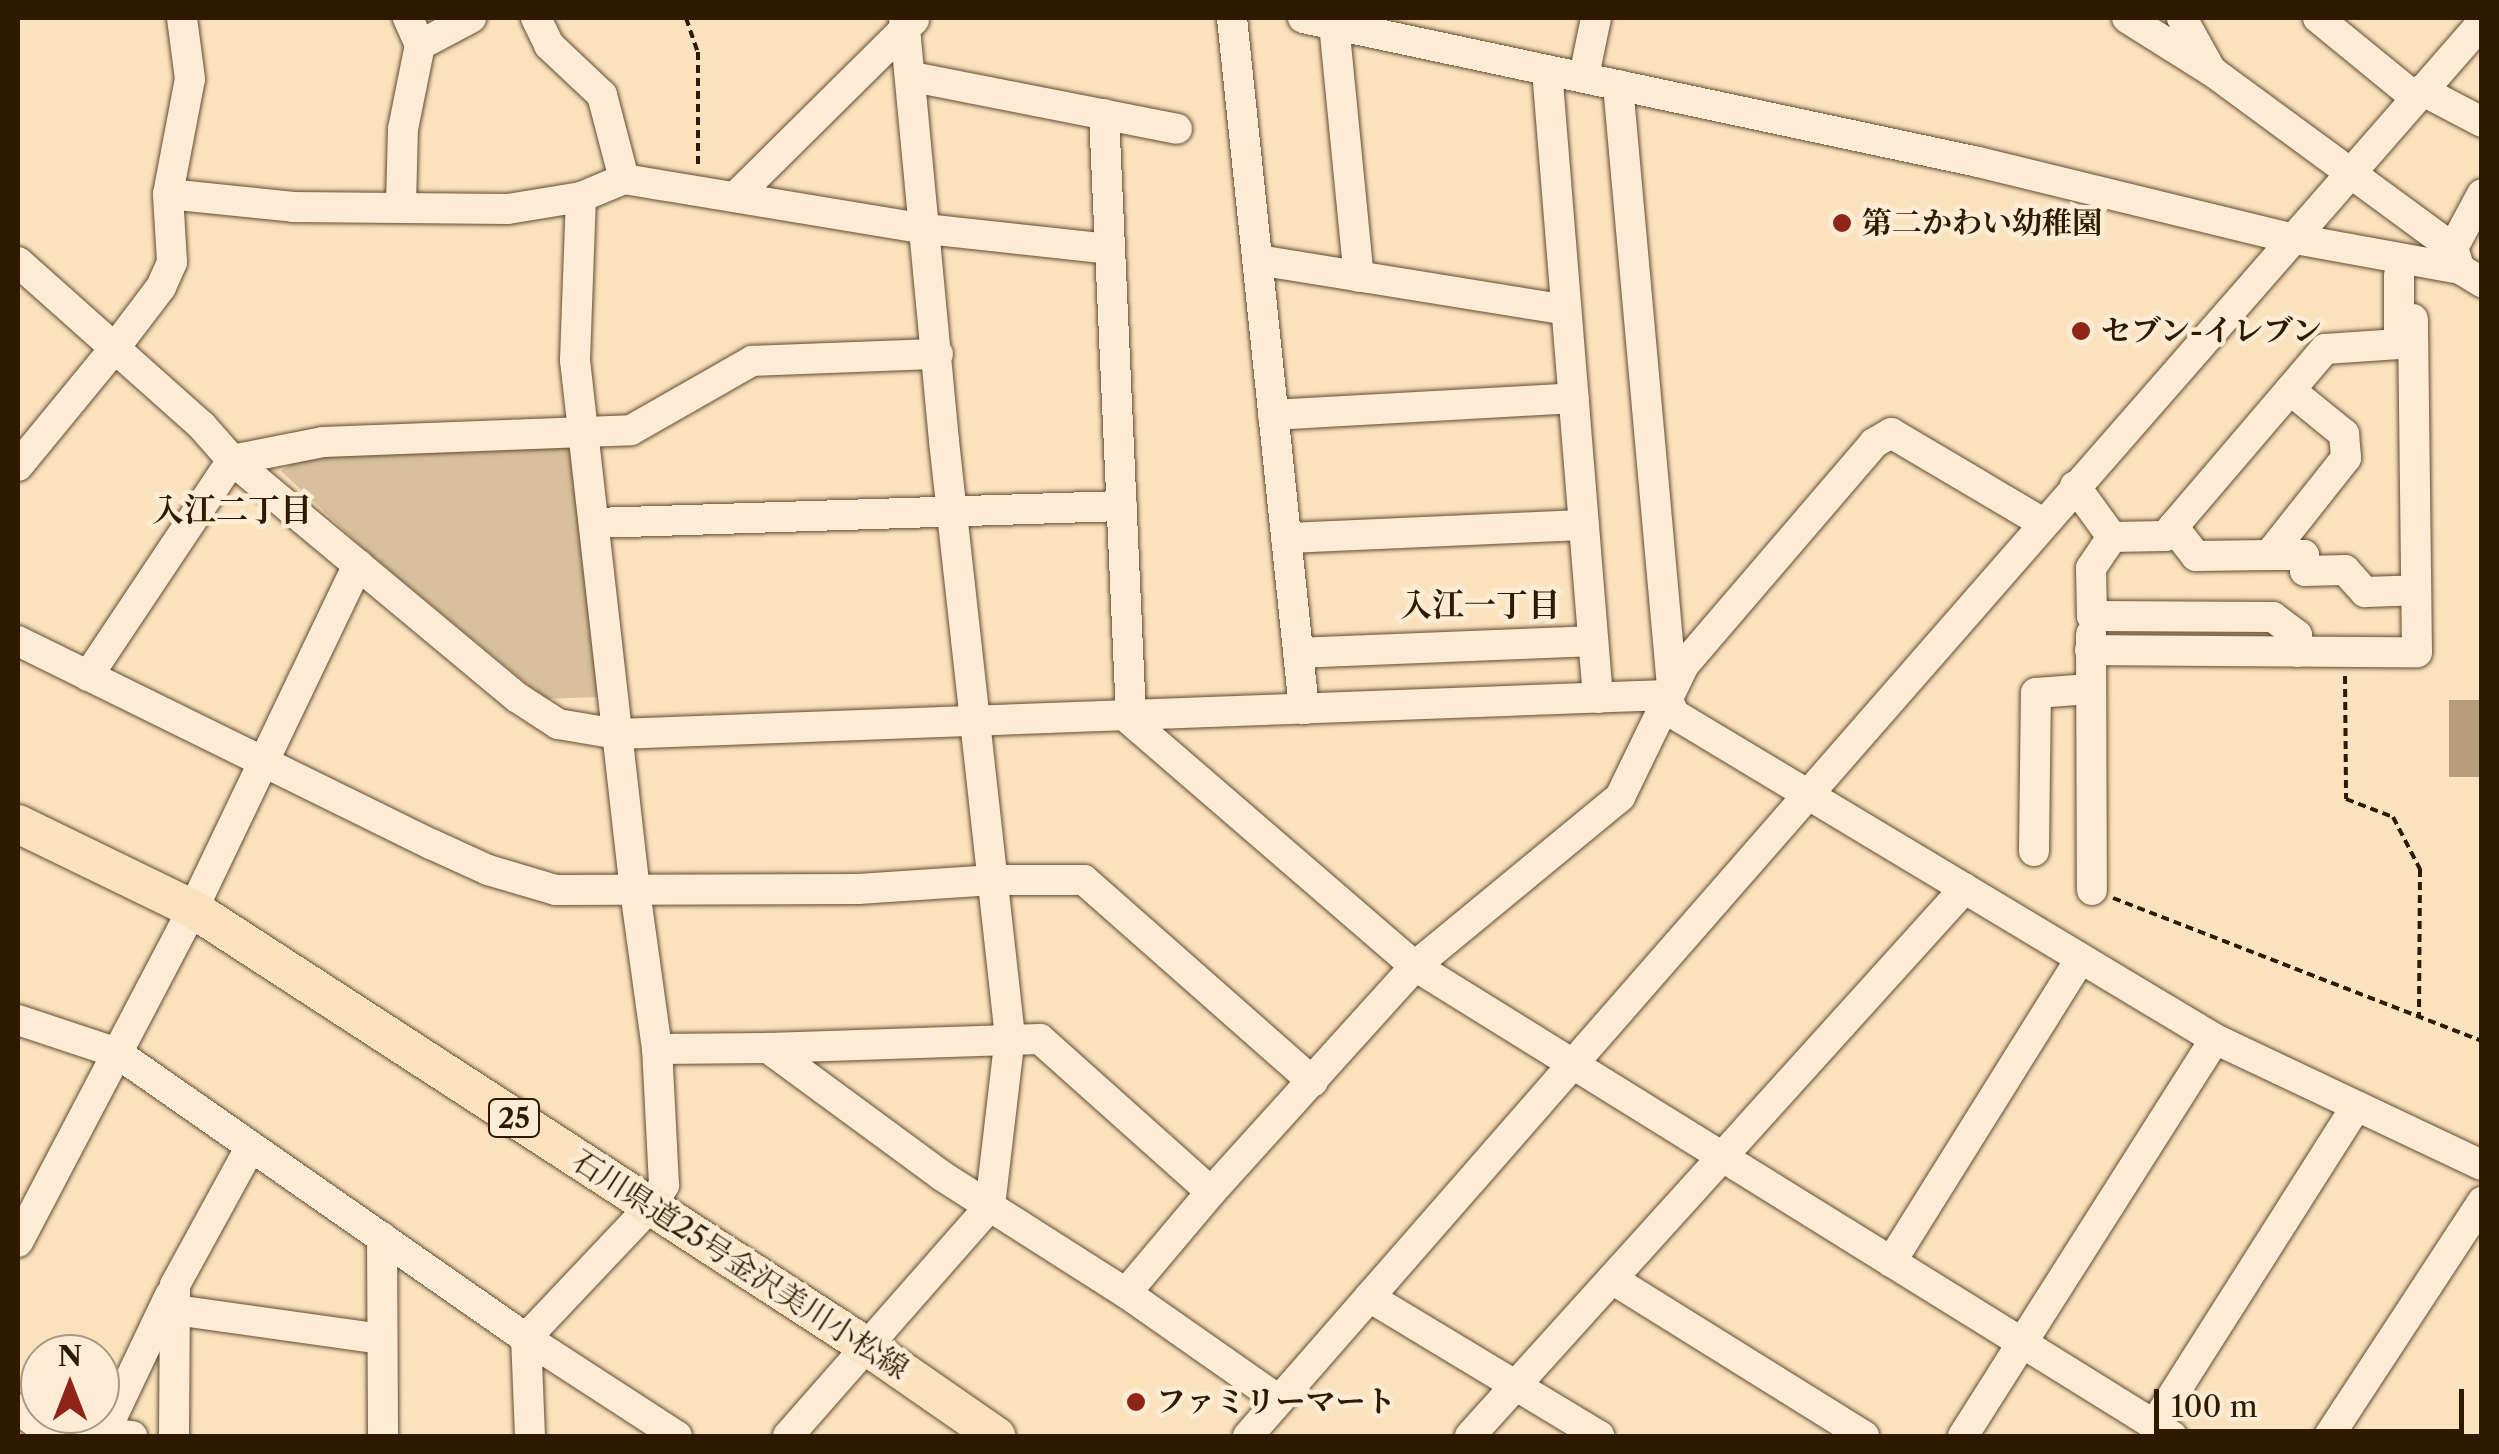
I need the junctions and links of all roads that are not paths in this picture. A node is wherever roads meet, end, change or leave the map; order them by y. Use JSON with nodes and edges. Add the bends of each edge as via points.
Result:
{"nodes":[{"id":1,"x":182,"y":18,"type":"edge"},
{"id":2,"x":471,"y":18,"type":"edge"},
{"id":3,"x":536,"y":18,"type":"edge"},
{"id":4,"x":1232,"y":18,"type":"edge"},
{"id":5,"x":1303,"y":18,"type":"edge"},
{"id":6,"x":1596,"y":18,"type":"edge"},
{"id":7,"x":2127,"y":18,"type":"edge"},
{"id":8,"x":2182,"y":18,"type":"edge"},
{"id":9,"x":2318,"y":18,"type":"edge"},
{"id":10,"x":908,"y":21,"type":"edge"},
{"id":11,"x":2482,"y":22,"type":"edge"},
{"id":12,"x":1334,"y":24,"type":"junction"},
{"id":13,"x":1364,"y":24,"type":"edge"},
{"id":14,"x":414,"y":31,"type":"edge"},
{"id":15,"x":1547,"y":70,"type":"junction"},
{"id":16,"x":2213,"y":72,"type":"junction"},
{"id":17,"x":1584,"y":76,"type":"junction"},
{"id":18,"x":912,"y":77,"type":"junction"},
{"id":19,"x":1618,"y":84,"type":"junction"},
{"id":20,"x":2418,"y":94,"type":"junction"},
{"id":21,"x":1104,"y":114,"type":"junction"},
{"id":22,"x":2482,"y":122,"type":"edge"},
{"id":23,"x":1177,"y":129,"type":"dead end"},
{"id":24,"x":2348,"y":173,"type":"junction"},
{"id":25,"x":624,"y":179,"type":"junction"},
{"id":26,"x":168,"y":194,"type":"junction"},
{"id":27,"x":2482,"y":194,"type":"edge"},
{"id":28,"x":581,"y":197,"type":"junction"},
{"id":29,"x":735,"y":197,"type":"junction"},
{"id":30,"x":402,"y":205,"type":"junction"},
{"id":31,"x":926,"y":229,"type":"junction"},
{"id":32,"x":2290,"y":238,"type":"junction"},
{"id":33,"x":1110,"y":250,"type":"junction"},
{"id":34,"x":1258,"y":260,"type":"junction"},
{"id":35,"x":18,"y":262,"type":"edge"},
{"id":36,"x":2465,"y":266,"type":"edge"},
{"id":37,"x":1360,"y":277,"type":"junction"},
{"id":38,"x":1566,"y":310,"type":"junction"},
{"id":39,"x":114,"y":349,"type":"junction"},
{"id":40,"x":938,"y":354,"type":"junction"},
{"id":41,"x":2290,"y":390,"type":"junction"},
{"id":42,"x":1574,"y":398,"type":"junction"},
{"id":43,"x":1273,"y":415,"type":"junction"},
{"id":44,"x":584,"y":429,"type":"junction"},
{"id":45,"x":232,"y":460,"type":"junction"},
{"id":46,"x":18,"y":466,"type":"edge"},
{"id":47,"x":2075,"y":486,"type":"junction"},
{"id":48,"x":1122,"y":506,"type":"junction"},
{"id":49,"x":952,"y":511,"type":"junction"},
{"id":50,"x":594,"y":523,"type":"junction"},
{"id":51,"x":2043,"y":523,"type":"junction"},
{"id":52,"x":1584,"y":525,"type":"junction"},
{"id":53,"x":2173,"y":527,"type":"junction"},
{"id":54,"x":2112,"y":536,"type":"junction"},
{"id":55,"x":1286,"y":538,"type":"junction"},
{"id":56,"x":2269,"y":555,"type":"junction"},
{"id":57,"x":358,"y":564,"type":"junction"},
{"id":58,"x":2402,"y":591,"type":"dead end"},
{"id":59,"x":2092,"y":616,"type":"junction"},
{"id":60,"x":1593,"y":640,"type":"junction"},
{"id":61,"x":18,"y":641,"type":"edge"},
{"id":62,"x":2090,"y":650,"type":"junction"},
{"id":63,"x":2296,"y":652,"type":"junction"},
{"id":64,"x":1298,"y":653,"type":"junction"},
{"id":65,"x":88,"y":676,"type":"junction"},
{"id":66,"x":1669,"y":690,"type":"junction"},
{"id":67,"x":2090,"y":690,"type":"junction"},
{"id":68,"x":1598,"y":698,"type":"junction"},
{"id":69,"x":1304,"y":710,"type":"junction"},
{"id":70,"x":1128,"y":716,"type":"junction"},
{"id":71,"x":975,"y":722,"type":"junction"},
{"id":72,"x":617,"y":734,"type":"junction"},
{"id":73,"x":264,"y":762,"type":"junction"},
{"id":74,"x":1808,"y":793,"type":"junction"},
{"id":75,"x":18,"y":824,"type":"edge"},
{"id":76,"x":2034,"y":851,"type":"dead end"},
{"id":77,"x":994,"y":880,"type":"junction"},
{"id":78,"x":1965,"y":888,"type":"junction"},
{"id":79,"x":2092,"y":890,"type":"road end"},
{"id":80,"x":634,"y":891,"type":"junction"},
{"id":81,"x":193,"y":910,"type":"junction"},
{"id":82,"x":2081,"y":958,"type":"junction"},
{"id":83,"x":1415,"y":966,"type":"junction"},
{"id":84,"x":18,"y":1020,"type":"edge"},
{"id":85,"x":1010,"y":1037,"type":"junction"},
{"id":86,"x":2215,"y":1039,"type":"junction"},
{"id":87,"x":768,"y":1048,"type":"junction"},
{"id":88,"x":657,"y":1049,"type":"junction"},
{"id":89,"x":117,"y":1053,"type":"junction"},
{"id":90,"x":1572,"y":1064,"type":"junction"},
{"id":91,"x":1313,"y":1082,"type":"junction"},
{"id":92,"x":2356,"y":1108,"type":"junction"},
{"id":93,"x":250,"y":1148,"type":"junction"},
{"id":94,"x":1722,"y":1158,"type":"junction"},
{"id":95,"x":2482,"y":1165,"type":"edge"},
{"id":96,"x":1211,"y":1192,"type":"junction"},
{"id":97,"x":2482,"y":1202,"type":"edge"},
{"id":98,"x":651,"y":1206,"type":"junction"},
{"id":99,"x":990,"y":1206,"type":"junction"},
{"id":100,"x":382,"y":1237,"type":"junction"},
{"id":101,"x":18,"y":1242,"type":"edge"},
{"id":102,"x":1891,"y":1262,"type":"junction"},
{"id":103,"x":1612,"y":1279,"type":"junction"},
{"id":104,"x":1126,"y":1293,"type":"junction"},
{"id":105,"x":1369,"y":1297,"type":"junction"},
{"id":106,"x":175,"y":1298,"type":"junction"},
{"id":107,"x":526,"y":1338,"type":"junction"},
{"id":108,"x":382,"y":1339,"type":"junction"},
{"id":109,"x":2022,"y":1344,"type":"junction"},
{"id":110,"x":869,"y":1348,"type":"junction"},
{"id":111,"x":1516,"y":1386,"type":"junction"},
{"id":112,"x":1279,"y":1400,"type":"junction"},
{"id":113,"x":18,"y":1409,"type":"edge"},
{"id":114,"x":2162,"y":1431,"type":"edge"},
{"id":115,"x":113,"y":1435,"type":"edge"},
{"id":116,"x":672,"y":1435,"type":"edge"},
{"id":117,"x":174,"y":1436,"type":"edge"},
{"id":118,"x":382,"y":1436,"type":"edge"},
{"id":119,"x":530,"y":1436,"type":"edge"},
{"id":120,"x":788,"y":1436,"type":"edge"},
{"id":121,"x":996,"y":1436,"type":"edge"},
{"id":122,"x":1248,"y":1436,"type":"edge"},
{"id":123,"x":1470,"y":1436,"type":"edge"},
{"id":124,"x":1599,"y":1436,"type":"edge"},
{"id":125,"x":1864,"y":1436,"type":"edge"},
{"id":126,"x":1962,"y":1436,"type":"edge"},
{"id":127,"x":2329,"y":1436,"type":"edge"}],
"edges":[{"from":1,"to":26,"type":"street","via":[[190,79]]},
{"from":2,"to":14,"type":"street"},
{"from":3,"to":25,"type":"street","via":[[549,45],[602,95]]},
{"from":4,"to":34,"type":"street"},
{"from":5,"to":12,"type":"street"},
{"from":6,"to":17,"type":"street"},
{"from":7,"to":16,"type":"street"},
{"from":8,"to":16,"type":"street"},
{"from":9,"to":20,"type":"street"},
{"from":10,"to":18,"type":"street"},
{"from":10,"to":29,"type":"street"},
{"from":11,"to":20,"type":"street"},
{"from":12,"to":13,"type":"street"},
{"from":12,"to":37,"type":"street"},
{"from":13,"to":15,"type":"street"},
{"from":14,"to":30,"type":"street"},
{"from":15,"to":17,"type":"street"},
{"from":15,"to":38,"type":"street"},
{"from":16,"to":24,"type":"street"},
{"from":17,"to":19,"type":"street"},
{"from":18,"to":21,"type":"street"},
{"from":18,"to":31,"type":"street"},
{"from":19,"to":32,"type":"street"},
{"from":19,"to":66,"type":"street"},
{"from":20,"to":22,"type":"street"},
{"from":20,"to":24,"type":"street"},
{"from":21,"to":23,"type":"street"},
{"from":21,"to":33,"type":"street"},
{"from":24,"to":32,"type":"street"},
{"from":24,"to":36,"type":"street"},
{"from":25,"to":28,"type":"street"},
{"from":25,"to":29,"type":"street"},
{"from":26,"to":30,"type":"street","via":[[292,207]]},
{"from":26,"to":39,"type":"street","via":[[172,262]]},
{"from":27,"to":36,"type":"street"},
{"from":28,"to":30,"type":"street","via":[[508,209]]},
{"from":28,"to":44,"type":"street","via":[[575,360]]},
{"from":29,"to":31,"type":"street"},
{"from":31,"to":33,"type":"street"},
{"from":31,"to":40,"type":"street"},
{"from":32,"to":36,"type":"street"},
{"from":32,"to":47,"type":"street"},
{"from":33,"to":48,"type":"street"},
{"from":34,"to":37,"type":"street"},
{"from":34,"to":43,"type":"street"},
{"from":35,"to":39,"type":"street"},
{"from":37,"to":38,"type":"street"},
{"from":38,"to":42,"type":"street"},
{"from":39,"to":45,"type":"street"},
{"from":39,"to":46,"type":"street"},
{"from":40,"to":44,"type":"street","via":[[752,361],[631,430]]},
{"from":40,"to":49,"type":"street"},
{"from":41,"to":53,"type":"street"},
{"from":41,"to":56,"type":"street","via":[[2344,434],[2346,458]]},
{"from":41,"to":63,"type":"street","via":[[2325,349],[2398,344],[2406,278],[2417,652]]},
{"from":42,"to":43,"type":"street"},
{"from":42,"to":52,"type":"street"},
{"from":43,"to":55,"type":"street"},
{"from":44,"to":45,"type":"street","via":[[323,442]]},
{"from":44,"to":50,"type":"street"},
{"from":45,"to":57,"type":"street"},
{"from":45,"to":65,"type":"street"},
{"from":47,"to":51,"type":"street"},
{"from":47,"to":54,"type":"street"},
{"from":48,"to":49,"type":"street"},
{"from":48,"to":70,"type":"street"},
{"from":49,"to":50,"type":"street"},
{"from":49,"to":71,"type":"street"},
{"from":50,"to":72,"type":"street"},
{"from":51,"to":66,"type":"street","via":[[1891,433],[1861,457]]},
{"from":51,"to":74,"type":"street"},
{"from":52,"to":55,"type":"street"},
{"from":52,"to":60,"type":"street"},
{"from":53,"to":54,"type":"street","via":[[2165,536]]},
{"from":53,"to":56,"type":"street","via":[[2196,556]]},
{"from":54,"to":59,"type":"street","via":[[2091,568]]},
{"from":55,"to":64,"type":"street"},
{"from":56,"to":58,"type":"street","via":[[2304,554],[2305,571],[2345,570],[2365,592]]},
{"from":57,"to":72,"type":"street","via":[[518,698],[558,724]]},
{"from":57,"to":73,"type":"street"},
{"from":59,"to":62,"type":"street"},
{"from":59,"to":63,"type":"street","via":[[2273,617],[2296,635]]},
{"from":60,"to":64,"type":"street"},
{"from":60,"to":68,"type":"street"},
{"from":61,"to":65,"type":"street"},
{"from":62,"to":63,"type":"street"},
{"from":62,"to":67,"type":"street"},
{"from":64,"to":69,"type":"street"},
{"from":65,"to":73,"type":"street"},
{"from":66,"to":68,"type":"street"},
{"from":66,"to":74,"type":"street","via":[[1674,714]]},
{"from":66,"to":83,"type":"street","via":[[1620,797]]},
{"from":67,"to":76,"type":"street","via":[[2036,692]]},
{"from":67,"to":79,"type":"street"},
{"from":68,"to":69,"type":"street"},
{"from":69,"to":70,"type":"street"},
{"from":70,"to":71,"type":"street"},
{"from":70,"to":83,"type":"street"},
{"from":71,"to":72,"type":"street"},
{"from":71,"to":77,"type":"street"},
{"from":72,"to":80,"type":"street"},
{"from":73,"to":80,"type":"street","via":[[488,870],[556,890]]},
{"from":73,"to":81,"type":"street"},
{"from":74,"to":78,"type":"street"},
{"from":74,"to":90,"type":"street"},
{"from":75,"to":81,"type":"main road","name":"石川県道25号金沢美川小松線","number":"25"},
{"from":77,"to":80,"type":"street"},
{"from":77,"to":85,"type":"street"},
{"from":77,"to":91,"type":"street","via":[[1084,880]]},
{"from":78,"to":82,"type":"street"},
{"from":78,"to":94,"type":"street"},
{"from":80,"to":88,"type":"street"},
{"from":81,"to":89,"type":"street"},
{"from":81,"to":98,"type":"main road","name":"石川県道25号金沢美川小松線","number":"25"},
{"from":82,"to":86,"type":"street"},
{"from":82,"to":102,"type":"street"},
{"from":83,"to":90,"type":"street"},
{"from":83,"to":91,"type":"street"},
{"from":84,"to":89,"type":"street"},
{"from":85,"to":87,"type":"street"},
{"from":85,"to":96,"type":"street","via":[[1040,1038]]},
{"from":85,"to":99,"type":"street"},
{"from":86,"to":92,"type":"street"},
{"from":86,"to":109,"type":"street"},
{"from":87,"to":88,"type":"street"},
{"from":87,"to":99,"type":"street"},
{"from":88,"to":98,"type":"street","via":[[664,1184]]},
{"from":89,"to":93,"type":"street"},
{"from":89,"to":101,"type":"street"},
{"from":90,"to":94,"type":"street"},
{"from":90,"to":105,"type":"street"},
{"from":91,"to":96,"type":"street"},
{"from":92,"to":95,"type":"street"},
{"from":92,"to":114,"type":"street"},
{"from":93,"to":100,"type":"street"},
{"from":93,"to":106,"type":"street"},
{"from":94,"to":102,"type":"street"},
{"from":94,"to":103,"type":"street"},
{"from":96,"to":104,"type":"street"},
{"from":97,"to":127,"type":"street"},
{"from":98,"to":107,"type":"street"},
{"from":98,"to":110,"type":"main road","name":"石川県道25号金沢美川小松線","number":"25"},
{"from":99,"to":104,"type":"street"},
{"from":99,"to":110,"type":"street"},
{"from":100,"to":107,"type":"street"},
{"from":100,"to":108,"type":"street"},
{"from":102,"to":109,"type":"street"},
{"from":103,"to":111,"type":"street"},
{"from":103,"to":125,"type":"street"},
{"from":104,"to":112,"type":"street"},
{"from":105,"to":111,"type":"street"},
{"from":105,"to":112,"type":"street"},
{"from":106,"to":108,"type":"street"},
{"from":106,"to":115,"type":"street"},
{"from":106,"to":117,"type":"street"},
{"from":107,"to":116,"type":"street"},
{"from":107,"to":119,"type":"street"},
{"from":108,"to":118,"type":"street"},
{"from":109,"to":114,"type":"street"},
{"from":109,"to":126,"type":"street"},
{"from":110,"to":120,"type":"street"},
{"from":110,"to":121,"type":"main road","name":"石川県道25号金沢美川小松線","number":"25"},
{"from":111,"to":123,"type":"street"},
{"from":111,"to":124,"type":"street"},
{"from":112,"to":122,"type":"street"},
{"from":113,"to":115,"type":"street","via":[[38,1424]]}]}
